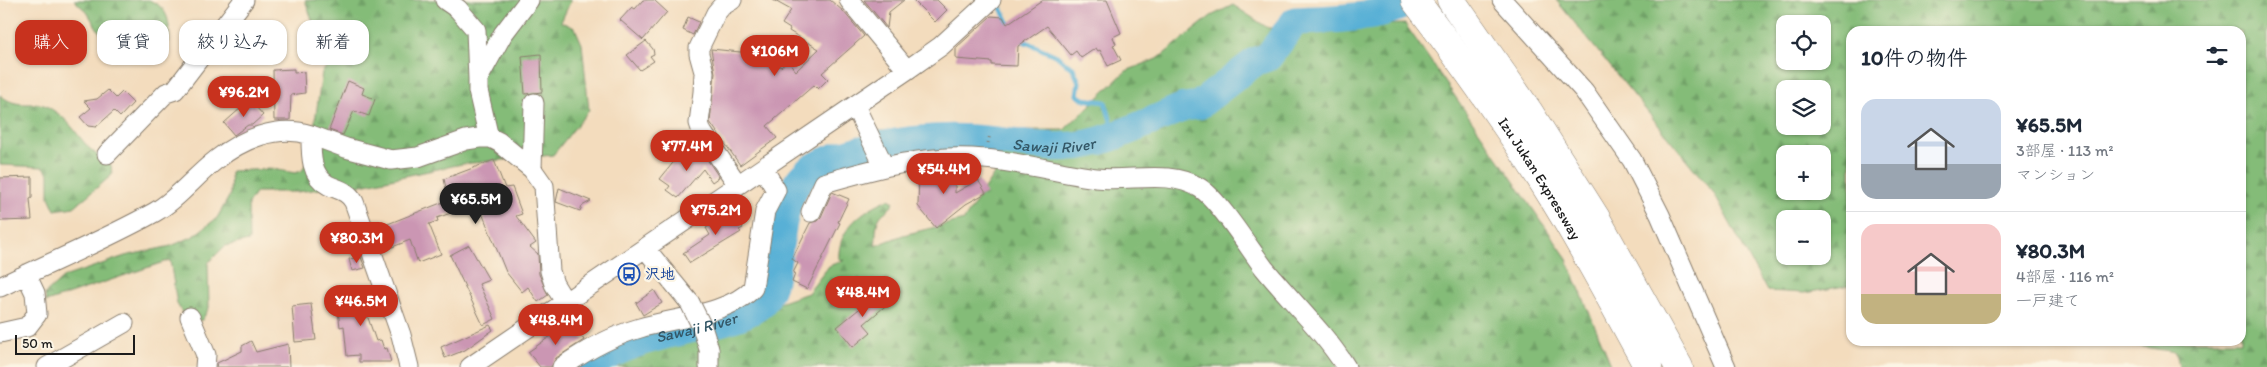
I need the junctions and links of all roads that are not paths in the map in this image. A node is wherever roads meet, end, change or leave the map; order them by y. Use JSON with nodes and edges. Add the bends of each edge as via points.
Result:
{"nodes":[{"id":1,"x":244,"y":0,"type":"edge"},
{"id":2,"x":445,"y":0,"type":"edge"},
{"id":3,"x":529,"y":0,"type":"edge"},
{"id":4,"x":732,"y":0,"type":"edge"},
{"id":5,"x":850,"y":0,"type":"edge"},
{"id":6,"x":991,"y":0,"type":"edge"},
{"id":7,"x":1415,"y":0,"type":"edge"},
{"id":8,"x":1450,"y":0,"type":"edge"},
{"id":9,"x":1502,"y":0,"type":"edge"},
{"id":10,"x":908,"y":70,"type":"junction"},
{"id":11,"x":478,"y":79,"type":"junction"},
{"id":12,"x":534,"y":102,"type":"dead end"},
{"id":13,"x":855,"y":106,"type":"junction"},
{"id":14,"x":311,"y":135,"type":"junction"},
{"id":15,"x":489,"y":138,"type":"junction"},
{"id":16,"x":878,"y":153,"type":"junction"},
{"id":17,"x":107,"y":154,"type":"dead end"},
{"id":18,"x":763,"y":168,"type":"junction"},
{"id":19,"x":532,"y":169,"type":"junction"},
{"id":20,"x":738,"y":185,"type":"junction"},
{"id":21,"x":812,"y":212,"type":"dead end"},
{"id":22,"x":1585,"y":226,"type":"junction"},
{"id":23,"x":645,"y":248,"type":"junction"},
{"id":24,"x":26,"y":274,"type":"junction"},
{"id":25,"x":0,"y":286,"type":"edge"},
{"id":26,"x":565,"y":302,"type":"junction"},
{"id":27,"x":190,"y":317,"type":"dead end"},
{"id":28,"x":124,"y":322,"type":"dead end"},
{"id":29,"x":0,"y":332,"type":"edge"},
{"id":30,"x":709,"y":358,"type":"edge"},
{"id":31,"x":46,"y":367,"type":"edge"},
{"id":32,"x":205,"y":367,"type":"edge"},
{"id":33,"x":409,"y":367,"type":"edge"},
{"id":34,"x":470,"y":367,"type":"edge"},
{"id":35,"x":562,"y":367,"type":"edge"},
{"id":36,"x":1346,"y":367,"type":"edge"},
{"id":37,"x":1648,"y":367,"type":"edge"},
{"id":38,"x":1679,"y":367,"type":"edge"},
{"id":39,"x":1726,"y":367,"type":"edge"}],
"edges":[{"from":1,"to":17,"type":"street","via":[[175,90],[166,93]]},
{"from":2,"to":11,"type":"street","via":[[458,9],[476,30]]},
{"from":3,"to":11,"type":"street","via":[[503,34]]},
{"from":4,"to":20,"type":"street","via":[[716,14],[699,48],[704,82],[699,123]]},
{"from":5,"to":10,"type":"street"},
{"from":6,"to":10,"type":"street","via":[[941,46]]},
{"from":7,"to":22,"type":"highway","name":"Izu Jukan Expressway","via":[[1506,126]]},
{"from":8,"to":22,"type":"highway","name":"Izu Jukan Expressway","via":[[1529,112]]},
{"from":9,"to":39,"type":"street","via":[[1584,91],[1632,160]]},
{"from":10,"to":13,"type":"street"},
{"from":11,"to":15,"type":"street"},
{"from":12,"to":19,"type":"street"},
{"from":13,"to":16,"type":"street"},
{"from":13,"to":18,"type":"street"},
{"from":14,"to":15,"type":"street","via":[[391,160],[418,157],[466,140]]},
{"from":14,"to":24,"type":"street","via":[[271,132],[237,146],[216,160],[158,211]]},
{"from":14,"to":33,"type":"street","via":[[312,162],[316,173],[354,202],[401,335]]},
{"from":15,"to":19,"type":"street","via":[[510,150]]},
{"from":16,"to":21,"type":"street","via":[[824,183]]},
{"from":16,"to":36,"type":"street","via":[[984,159],[1096,178],[1175,178],[1190,183],[1202,190],[1222,212]]},
{"from":18,"to":20,"type":"street"},
{"from":18,"to":35,"type":"street","via":[[776,190],[765,212],[753,288],[745,297],[715,309],[638,328],[595,346]]},
{"from":19,"to":26,"type":"street","via":[[544,186],[550,271]]},
{"from":20,"to":23,"type":"street"},
{"from":22,"to":37,"type":"highway","name":"Izu Jukan Expressway"},
{"from":22,"to":38,"type":"highway","name":"Izu Jukan Expressway"},
{"from":23,"to":26,"type":"street"},
{"from":23,"to":30,"type":"street","bridge":true,"via":[[690,303],[702,326]]},
{"from":24,"to":25,"type":"street"},
{"from":24,"to":29,"type":"street","via":[[35,293],[37,314],[28,326]]},
{"from":26,"to":34,"type":"street"},
{"from":27,"to":32,"type":"street","via":[[206,355]]},
{"from":28,"to":31,"type":"street"}]}
